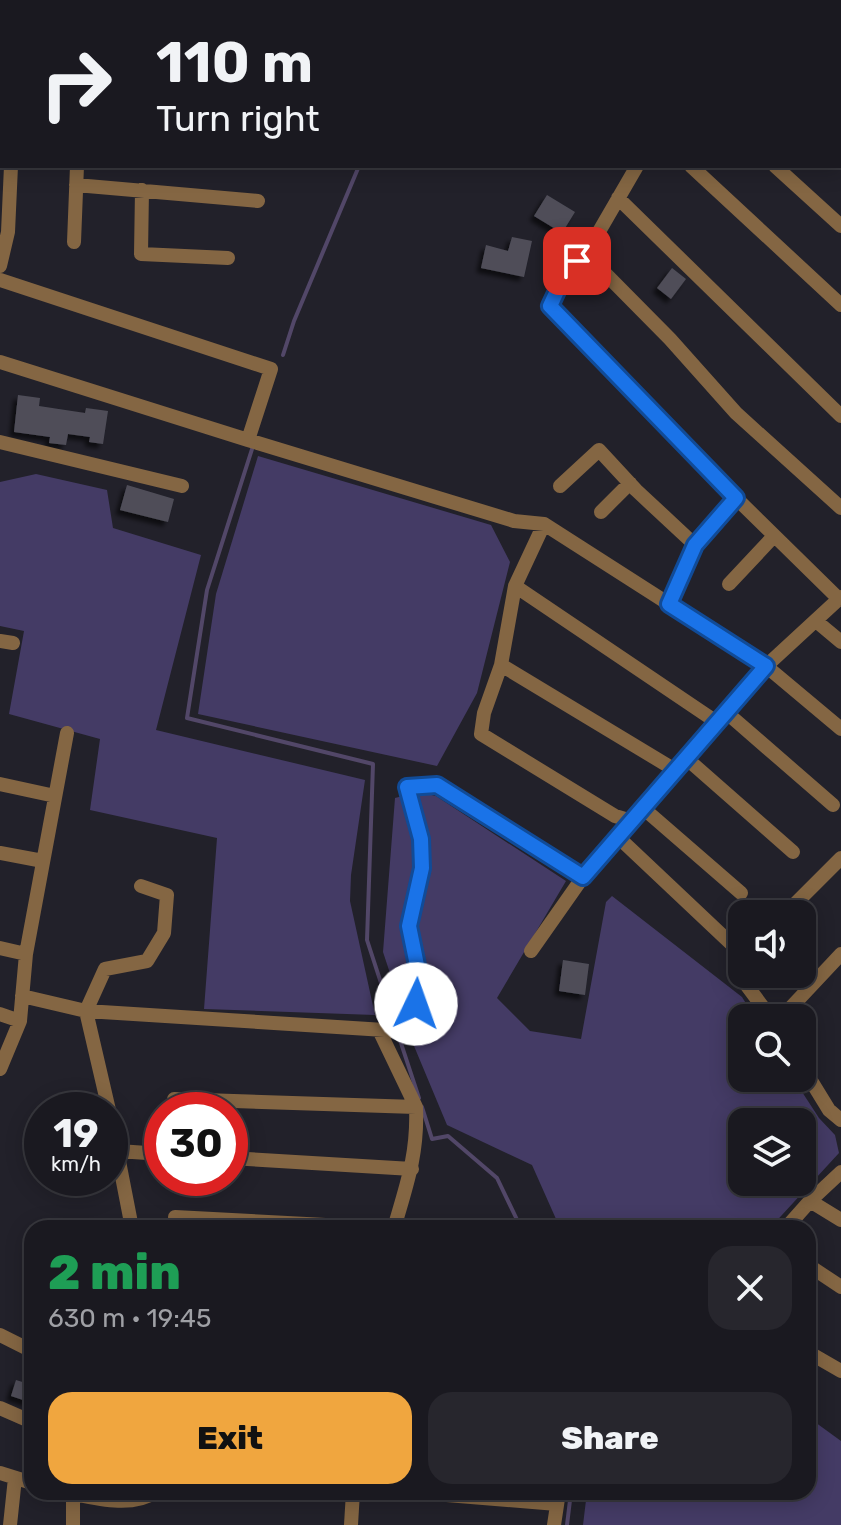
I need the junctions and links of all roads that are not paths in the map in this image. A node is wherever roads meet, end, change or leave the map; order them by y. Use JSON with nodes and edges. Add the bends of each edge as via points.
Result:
{"nodes":[{"id":1,"x":11,"y":168,"type":"edge"},
{"id":2,"x":77,"y":168,"type":"edge"},
{"id":3,"x":636,"y":168,"type":"edge"},
{"id":4,"x":693,"y":168,"type":"edge"},
{"id":5,"x":777,"y":168,"type":"edge"},
{"id":6,"x":76,"y":185,"type":"junction"},
{"id":7,"x":142,"y":190,"type":"junction"},
{"id":8,"x":618,"y":198,"type":"junction"},
{"id":9,"x":258,"y":201,"type":"dead end"},
{"id":10,"x":841,"y":226,"type":"edge"},
{"id":11,"x":74,"y":242,"type":"dead end"},
{"id":12,"x":586,"y":254,"type":"junction"},
{"id":13,"x":228,"y":258,"type":"dead end"},
{"id":14,"x":0,"y":266,"type":"edge"},
{"id":15,"x":0,"y":280,"type":"edge"},
{"id":16,"x":841,"y":305,"type":"edge"},
{"id":17,"x":0,"y":362,"type":"edge"},
{"id":18,"x":841,"y":416,"type":"edge"},
{"id":19,"x":248,"y":440,"type":"junction"},
{"id":20,"x":0,"y":442,"type":"edge"},
{"id":21,"x":630,"y":483,"type":"junction"},
{"id":22,"x":182,"y":486,"type":"dead end"},
{"id":23,"x":560,"y":486,"type":"dead end"},
{"id":24,"x":736,"y":498,"type":"junction"},
{"id":25,"x":841,"y":508,"type":"edge"},
{"id":26,"x":601,"y":512,"type":"dead end"},
{"id":27,"x":544,"y":524,"type":"junction"},
{"id":28,"x":774,"y":536,"type":"junction"},
{"id":29,"x":695,"y":545,"type":"junction"},
{"id":30,"x":729,"y":584,"type":"dead end"},
{"id":31,"x":515,"y":586,"type":"junction"},
{"id":32,"x":840,"y":598,"type":"edge"},
{"id":33,"x":669,"y":604,"type":"junction"},
{"id":34,"x":816,"y":621,"type":"junction"},
{"id":35,"x":841,"y":642,"type":"edge"},
{"id":36,"x":501,"y":665,"type":"junction"},
{"id":37,"x":766,"y":666,"type":"junction"},
{"id":38,"x":722,"y":718,"type":"junction"},
{"id":39,"x":841,"y":729,"type":"edge"},
{"id":40,"x":67,"y":733,"type":"dead end"},
{"id":41,"x":686,"y":758,"type":"junction"},
{"id":42,"x":675,"y":770,"type":"junction"},
{"id":43,"x":0,"y":784,"type":"edge"},
{"id":44,"x":55,"y":796,"type":"junction"},
{"id":45,"x":833,"y":805,"type":"dead end"},
{"id":46,"x":643,"y":808,"type":"junction"},
{"id":47,"x":632,"y":821,"type":"junction"},
{"id":48,"x":618,"y":837,"type":"junction"},
{"id":49,"x":793,"y":852,"type":"dead end"},
{"id":50,"x":0,"y":853,"type":"edge"},
{"id":51,"x":841,"y":858,"type":"edge"},
{"id":52,"x":43,"y":861,"type":"junction"},
{"id":53,"x":583,"y":877,"type":"junction"},
{"id":54,"x":141,"y":886,"type":"dead end"},
{"id":55,"x":741,"y":893,"type":"dead end"},
{"id":56,"x":799,"y":900,"type":"edge"},
{"id":57,"x":728,"y":941,"type":"edge"},
{"id":58,"x":0,"y":948,"type":"edge"},
{"id":59,"x":531,"y":951,"type":"dead end"},
{"id":60,"x":26,"y":954,"type":"junction"},
{"id":61,"x":841,"y":954,"type":"edge"},
{"id":62,"x":835,"y":970,"type":"edge"},
{"id":63,"x":22,"y":996,"type":"junction"},
{"id":64,"x":797,"y":1004,"type":"edge"},
{"id":65,"x":86,"y":1011,"type":"junction"},
{"id":66,"x":0,"y":1014,"type":"edge"},
{"id":67,"x":20,"y":1021,"type":"junction"},
{"id":68,"x":390,"y":1032,"type":"junction"},
{"id":69,"x":0,"y":1069,"type":"edge"},
{"id":70,"x":816,"y":1089,"type":"edge"},
{"id":71,"x":104,"y":1092,"type":"edge"},
{"id":72,"x":248,"y":1101,"type":"edge"},
{"id":73,"x":416,"y":1107,"type":"junction"},
{"id":74,"x":841,"y":1120,"type":"edge"},
{"id":75,"x":248,"y":1159,"type":"edge"},
{"id":76,"x":412,"y":1169,"type":"junction"},
{"id":77,"x":841,"y":1172,"type":"edge"},
{"id":78,"x":126,"y":1196,"type":"edge"},
{"id":79,"x":810,"y":1201,"type":"junction"},
{"id":80,"x":175,"y":1217,"type":"dead end"},
{"id":81,"x":131,"y":1220,"type":"edge"},
{"id":82,"x":232,"y":1220,"type":"edge"},
{"id":83,"x":396,"y":1220,"type":"edge"},
{"id":84,"x":793,"y":1220,"type":"edge"},
{"id":85,"x":841,"y":1220,"type":"edge"},
{"id":86,"x":816,"y":1270,"type":"edge"},
{"id":87,"x":841,"y":1287,"type":"edge"},
{"id":88,"x":0,"y":1335,"type":"edge"},
{"id":89,"x":24,"y":1347,"type":"edge"},
{"id":90,"x":816,"y":1357,"type":"edge"},
{"id":91,"x":841,"y":1371,"type":"edge"},
{"id":92,"x":0,"y":1408,"type":"edge"},
{"id":93,"x":24,"y":1418,"type":"edge"},
{"id":94,"x":0,"y":1473,"type":"edge"},
{"id":95,"x":15,"y":1478,"type":"junction"},
{"id":96,"x":24,"y":1481,"type":"edge"},
{"id":97,"x":69,"y":1500,"type":"edge"},
{"id":98,"x":353,"y":1500,"type":"edge"},
{"id":99,"x":558,"y":1500,"type":"edge"},
{"id":100,"x":10,"y":1525,"type":"edge"},
{"id":101,"x":73,"y":1525,"type":"edge"},
{"id":102,"x":351,"y":1525,"type":"edge"},
{"id":103,"x":554,"y":1525,"type":"edge"}],
"edges":[{"from":1,"to":14,"type":"street","via":[[8,232]]},
{"from":2,"to":6,"type":"street"},
{"from":3,"to":8,"type":"street"},
{"from":4,"to":16,"type":"street"},
{"from":5,"to":10,"type":"street"},
{"from":6,"to":7,"type":"street"},
{"from":6,"to":11,"type":"street"},
{"from":7,"to":9,"type":"street"},
{"from":7,"to":13,"type":"street","via":[[141,254]]},
{"from":8,"to":12,"type":"street"},
{"from":8,"to":18,"type":"street"},
{"from":12,"to":24,"type":"street","via":[[565,274],[550,306]]},
{"from":12,"to":25,"type":"street","via":[[736,413]]},
{"from":15,"to":19,"type":"street","via":[[271,369]]},
{"from":17,"to":19,"type":"street"},
{"from":19,"to":27,"type":"street","via":[[514,521]]},
{"from":20,"to":22,"type":"street"},
{"from":21,"to":23,"type":"street","via":[[599,450]]},
{"from":21,"to":26,"type":"street"},
{"from":21,"to":29,"type":"street"},
{"from":24,"to":28,"type":"street"},
{"from":24,"to":29,"type":"street"},
{"from":27,"to":31,"type":"street"},
{"from":27,"to":33,"type":"street"},
{"from":28,"to":30,"type":"street"},
{"from":28,"to":32,"type":"street"},
{"from":29,"to":33,"type":"street"},
{"from":31,"to":36,"type":"street"},
{"from":31,"to":38,"type":"street"},
{"from":32,"to":34,"type":"street"},
{"from":33,"to":37,"type":"street"},
{"from":34,"to":35,"type":"street"},
{"from":34,"to":37,"type":"street"},
{"from":36,"to":42,"type":"street"},
{"from":36,"to":47,"type":"street","via":[[481,734],[615,816]]},
{"from":37,"to":38,"type":"street"},
{"from":37,"to":39,"type":"street"},
{"from":38,"to":41,"type":"street"},
{"from":38,"to":45,"type":"street"},
{"from":40,"to":44,"type":"street"},
{"from":41,"to":42,"type":"street"},
{"from":41,"to":49,"type":"street"},
{"from":42,"to":46,"type":"street"},
{"from":43,"to":44,"type":"street"},
{"from":44,"to":52,"type":"street"},
{"from":46,"to":47,"type":"street"},
{"from":46,"to":55,"type":"street"},
{"from":47,"to":48,"type":"street"},
{"from":48,"to":53,"type":"street"},
{"from":48,"to":57,"type":"street"},
{"from":50,"to":52,"type":"street"},
{"from":51,"to":56,"type":"street"},
{"from":52,"to":60,"type":"street"},
{"from":53,"to":59,"type":"street"},
{"from":53,"to":68,"type":"street","via":[[437,785],[407,787],[421,839],[422,868],[409,926],[421,985],[416,1004]]},
{"from":54,"to":65,"type":"street","via":[[167,895],[164,933],[147,961],[105,969]]},
{"from":58,"to":60,"type":"street"},
{"from":60,"to":63,"type":"street"},
{"from":61,"to":62,"type":"street"},
{"from":62,"to":64,"type":"street"},
{"from":63,"to":65,"type":"street"},
{"from":63,"to":67,"type":"street"},
{"from":65,"to":68,"type":"street"},
{"from":65,"to":71,"type":"street"},
{"from":66,"to":67,"type":"street"},
{"from":67,"to":69,"type":"street"},
{"from":68,"to":73,"type":"street"},
{"from":70,"to":74,"type":"street"},
{"from":72,"to":73,"type":"street"},
{"from":73,"to":76,"type":"street"},
{"from":75,"to":76,"type":"street"},
{"from":76,"to":83,"type":"street"},
{"from":77,"to":79,"type":"street"},
{"from":78,"to":81,"type":"street"},
{"from":79,"to":84,"type":"street"},
{"from":79,"to":85,"type":"street"},
{"from":80,"to":82,"type":"street"},
{"from":86,"to":87,"type":"street"},
{"from":88,"to":89,"type":"street"},
{"from":90,"to":91,"type":"street"},
{"from":92,"to":93,"type":"street"},
{"from":94,"to":95,"type":"street"},
{"from":95,"to":96,"type":"street"},
{"from":95,"to":100,"type":"street"},
{"from":97,"to":101,"type":"street"},
{"from":98,"to":102,"type":"street"},
{"from":99,"to":103,"type":"street"}]}
